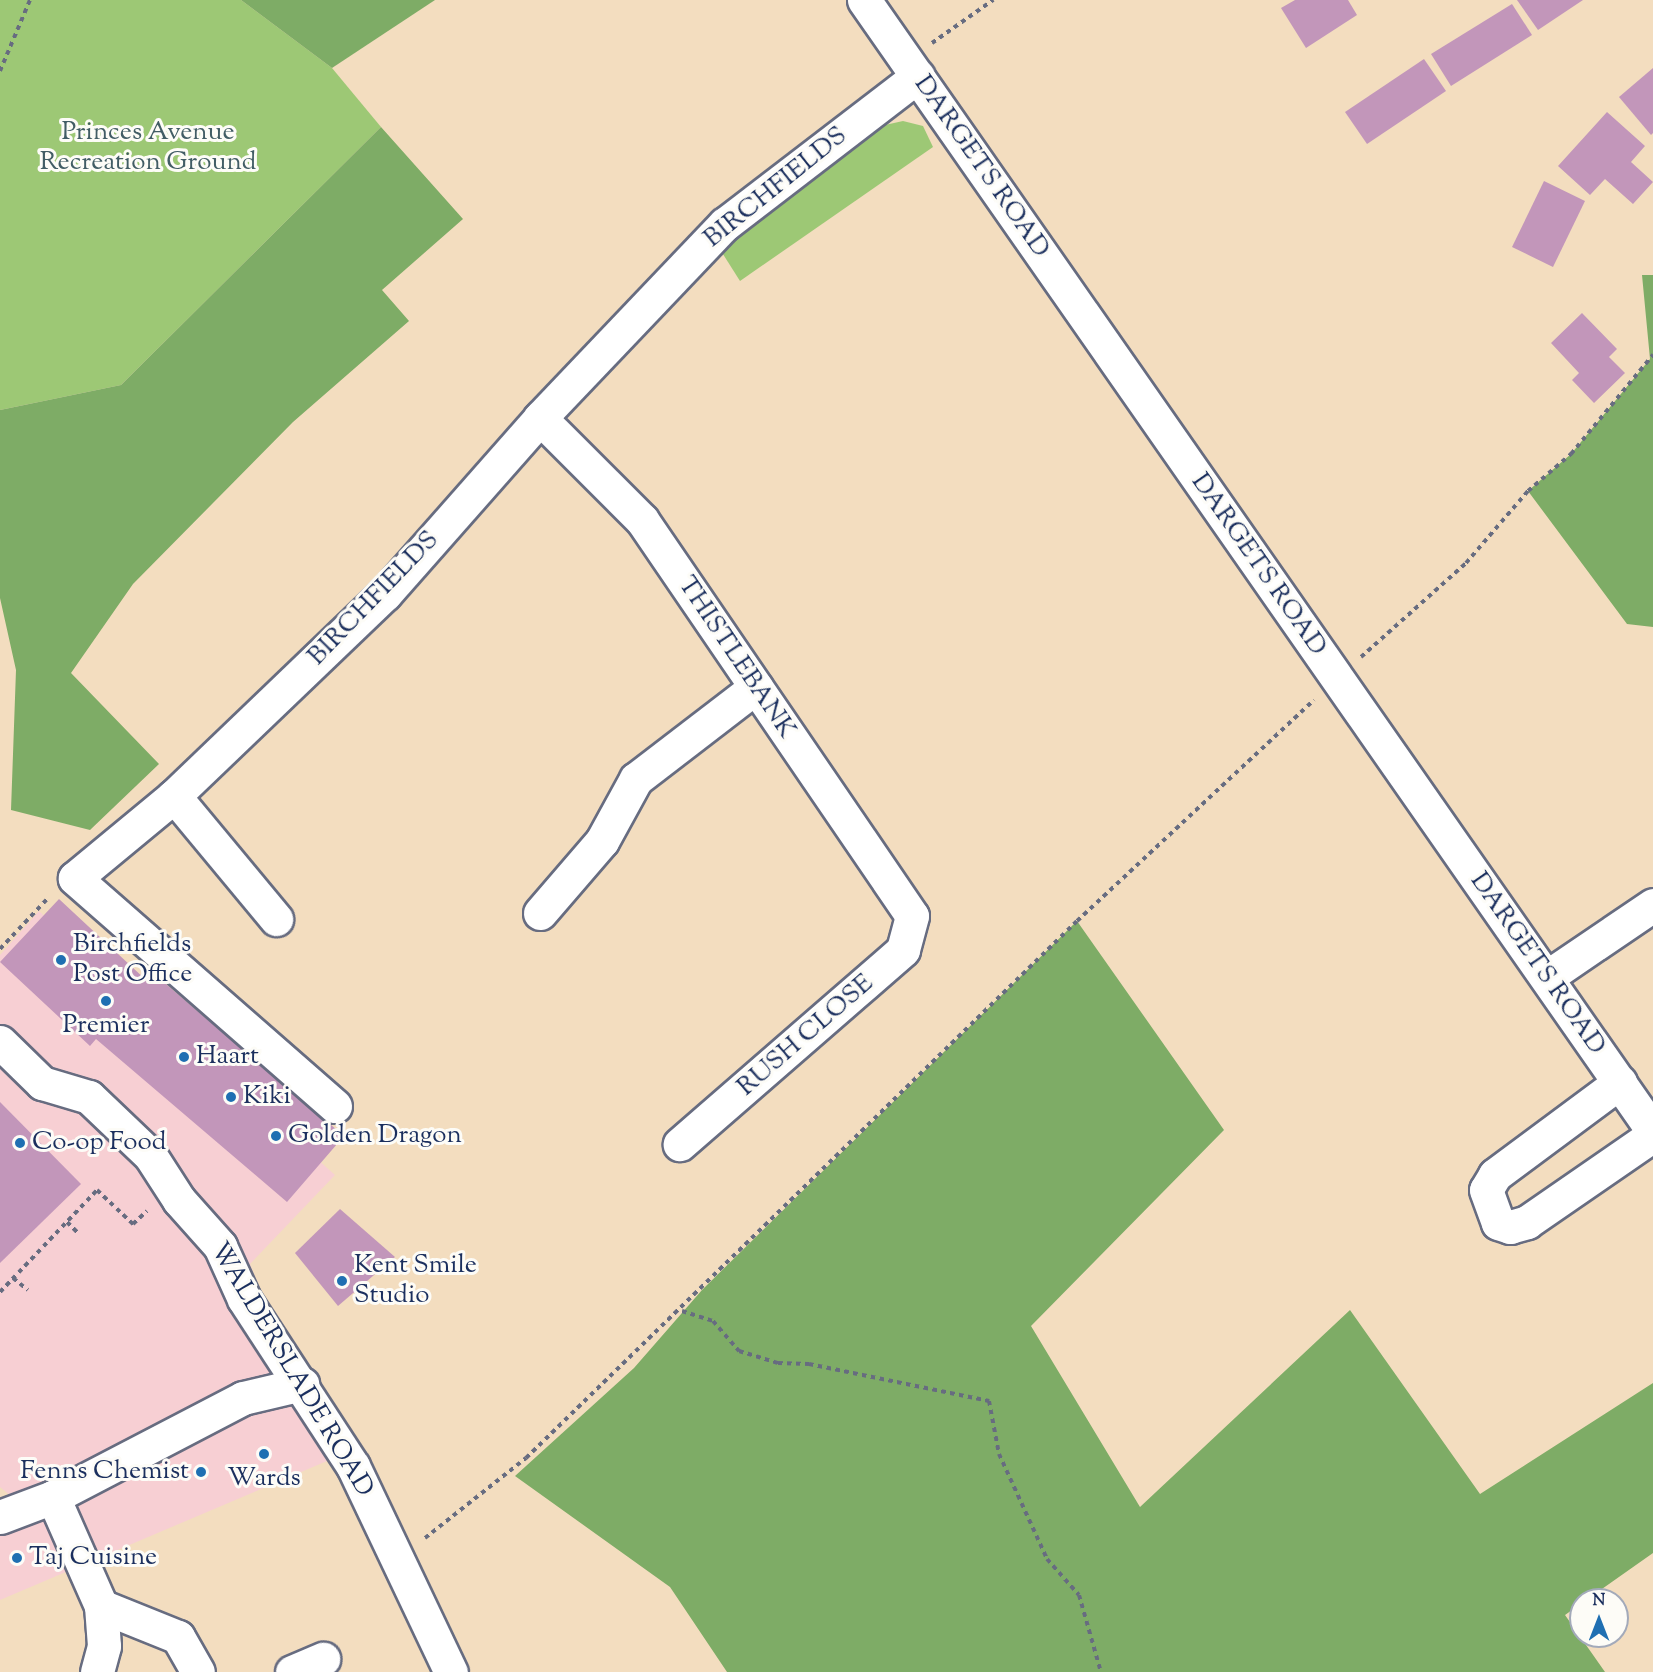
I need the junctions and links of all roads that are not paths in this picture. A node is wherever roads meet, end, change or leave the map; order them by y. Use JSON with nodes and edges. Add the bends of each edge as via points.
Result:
{"nodes":[{"id":1,"x":864,"y":0,"type":"edge"},
{"id":2,"x":912,"y":68,"type":"junction"},
{"id":3,"x":540,"y":418,"type":"junction"},
{"id":4,"x":756,"y":687,"type":"junction"},
{"id":5,"x":174,"y":796,"type":"junction"},
{"id":6,"x":1653,"y":905,"type":"edge"},
{"id":7,"x":540,"y":913,"type":"dead end"},
{"id":8,"x":912,"y":916,"type":"joint"},
{"id":9,"x":276,"y":919,"type":"dead end"},
{"id":10,"x":1547,"y":977,"type":"junction"},
{"id":11,"x":0,"y":1042,"type":"edge"},
{"id":12,"x":1620,"y":1082,"type":"junction"},
{"id":13,"x":336,"y":1106,"type":"dead end"},
{"id":14,"x":1653,"y":1133,"type":"edge"},
{"id":15,"x":680,"y":1144,"type":"dead end"},
{"id":16,"x":302,"y":1383,"type":"junction"},
{"id":17,"x":52,"y":1497,"type":"junction"},
{"id":18,"x":0,"y":1517,"type":"edge"},
{"id":19,"x":101,"y":1606,"type":"junction"},
{"id":20,"x":323,"y":1659,"type":"dead end"},
{"id":21,"x":97,"y":1672,"type":"edge"},
{"id":22,"x":198,"y":1672,"type":"edge"},
{"id":23,"x":292,"y":1672,"type":"edge"},
{"id":24,"x":451,"y":1672,"type":"edge"}],
"edges":[{"from":1,"to":2,"type":"street","name":"DARGETS ROAD"},
{"from":2,"to":3,"type":"street","name":"BIRCHFIELDS","via":[[725,224]]},
{"from":2,"to":10,"type":"street","name":"DARGETS ROAD"},
{"from":3,"to":4,"type":"street","name":"THISTLEBANK","via":[[642,520]]},
{"from":3,"to":5,"type":"street","name":"BIRCHFIELDS","via":[[385,594]]},
{"from":4,"to":7,"type":"street","via":[[636,778],[602,841]]},
{"from":4,"to":8,"type":"street","name":"THISTLEBANK"},
{"from":5,"to":9,"type":"street"},
{"from":5,"to":13,"type":"street","name":"BIRCHFIELDS","via":[[75,878]]},
{"from":6,"to":10,"type":"street"},
{"from":8,"to":15,"type":"street","name":"RUSH CLOSE","via":[[903,950]]},
{"from":10,"to":12,"type":"street","name":"DARGETS ROAD"},
{"from":11,"to":16,"type":"street","name":"WALDERSLADE ROAD","via":[[42,1083],[89,1098],[150,1155],[170,1187],[220,1246],[244,1299]]},
{"from":12,"to":14,"type":"street","name":"DARGETS ROAD"},
{"from":12,"to":14,"type":"street","via":[[1495,1175],[1486,1190],[1498,1223],[1510,1227],[1527,1222]]},
{"from":16,"to":17,"type":"street","via":[[243,1398]]},
{"from":16,"to":24,"type":"street","name":"WALDERSLADE ROAD","via":[[353,1466]]},
{"from":17,"to":18,"type":"street"},
{"from":17,"to":19,"type":"street"},
{"from":19,"to":21,"type":"street","via":[[104,1646]]},
{"from":19,"to":22,"type":"street","via":[[178,1636]]},
{"from":20,"to":23,"type":"street"}]}
